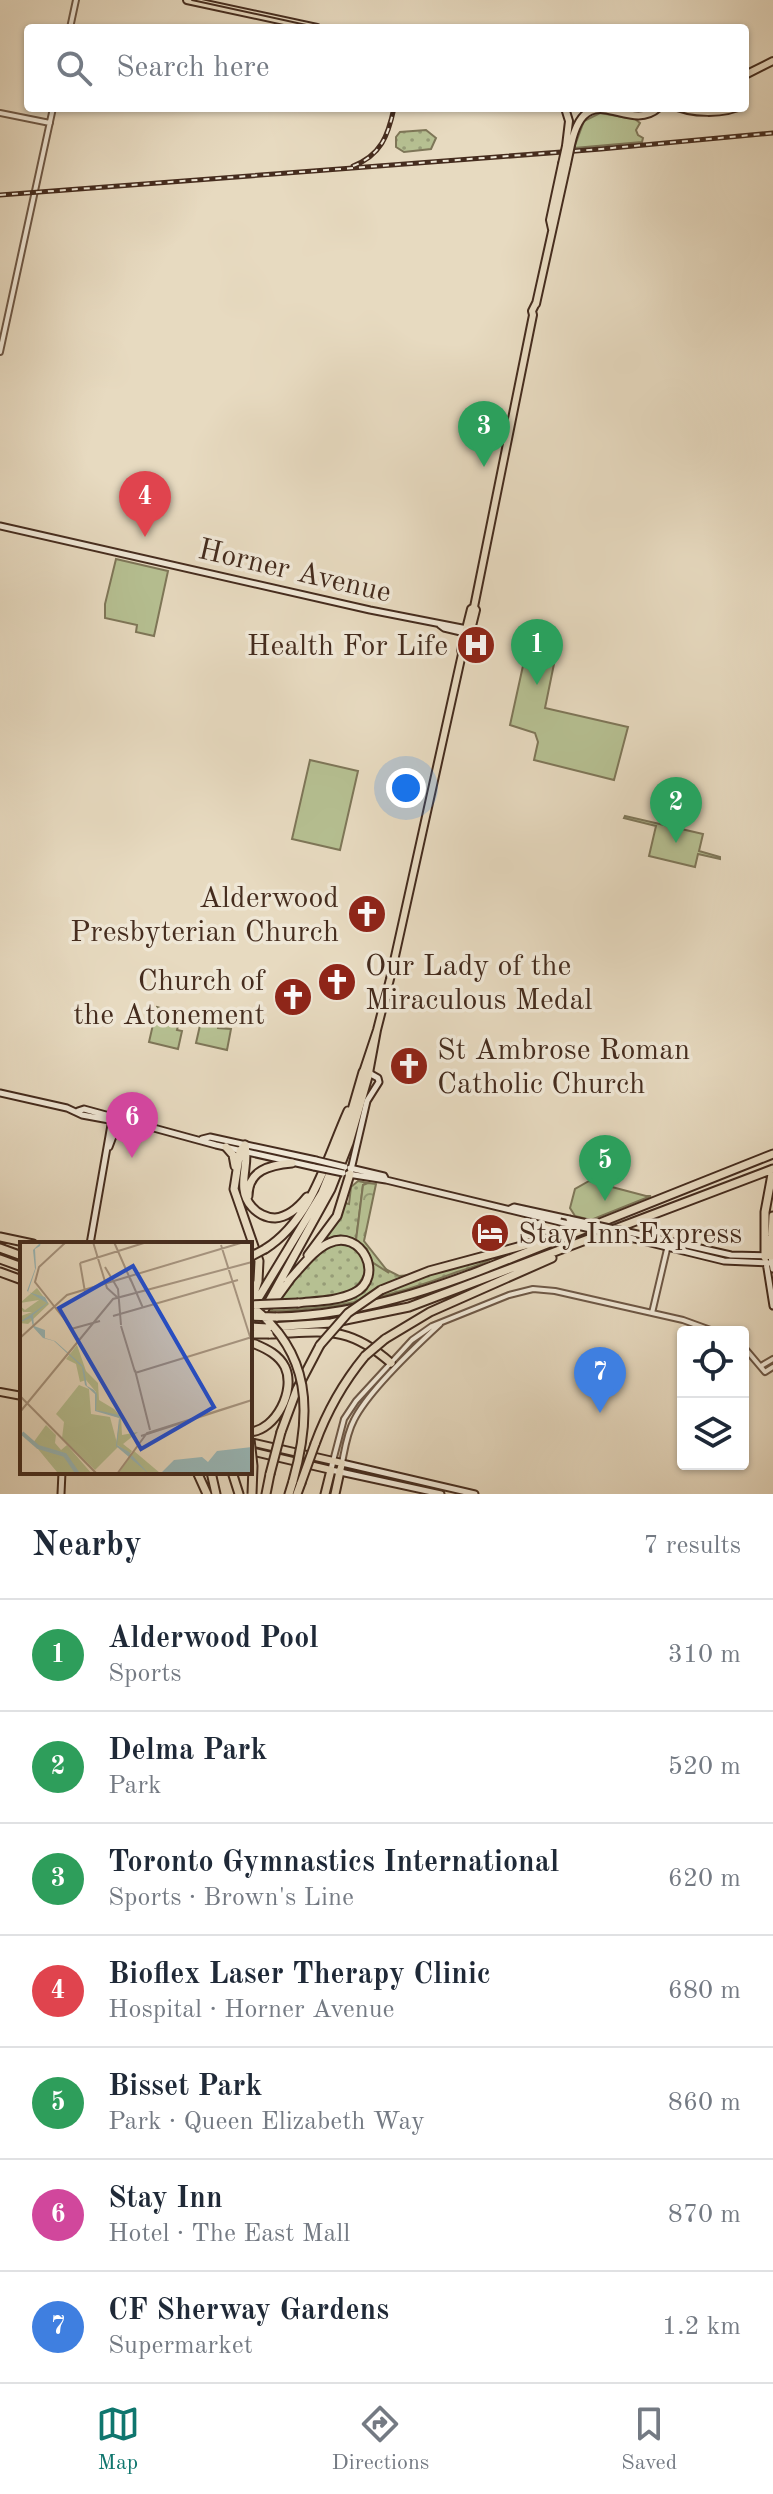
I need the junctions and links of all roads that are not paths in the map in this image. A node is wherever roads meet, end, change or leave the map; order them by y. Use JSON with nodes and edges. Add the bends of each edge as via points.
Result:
{"nodes":[{"id":1,"x":76,"y":0,"type":"edge"},
{"id":2,"x":187,"y":0,"type":"edge"},
{"id":3,"x":71,"y":24,"type":"edge"},
{"id":4,"x":305,"y":24,"type":"edge"},
{"id":5,"x":773,"y":61,"type":"edge"},
{"id":6,"x":749,"y":73,"type":"edge"},
{"id":7,"x":52,"y":112,"type":"edge"},
{"id":8,"x":566,"y":112,"type":"edge"},
{"id":9,"x":589,"y":112,"type":"edge"},
{"id":10,"x":624,"y":112,"type":"edge"},
{"id":11,"x":638,"y":112,"type":"edge"},
{"id":12,"x":652,"y":112,"type":"edge"},
{"id":13,"x":0,"y":113,"type":"edge"},
{"id":14,"x":635,"y":114,"type":"junction"},
{"id":15,"x":50,"y":123,"type":"junction"},
{"id":16,"x":568,"y":146,"type":"junction"},
{"id":17,"x":0,"y":352,"type":"edge"},
{"id":18,"x":0,"y":526,"type":"edge"},
{"id":19,"x":468,"y":631,"type":"junction"},
{"id":20,"x":366,"y":1075,"type":"junction"},
{"id":21,"x":0,"y":1093,"type":"edge"},
{"id":22,"x":357,"y":1095,"type":"junction"},
{"id":23,"x":115,"y":1120,"type":"junction"},
{"id":24,"x":201,"y":1139,"type":"junction"},
{"id":25,"x":226,"y":1147,"type":"junction"},
{"id":26,"x":244,"y":1149,"type":"junction"},
{"id":27,"x":773,"y":1154,"type":"edge"},
{"id":28,"x":292,"y":1163,"type":"junction"},
{"id":29,"x":315,"y":1164,"type":"junction"},
{"id":30,"x":773,"y":1169,"type":"edge"},
{"id":31,"x":347,"y":1170,"type":"junction"},
{"id":32,"x":235,"y":1173,"type":"junction"},
{"id":33,"x":319,"y":1179,"type":"junction"},
{"id":34,"x":251,"y":1206,"type":"junction"},
{"id":35,"x":510,"y":1209,"type":"junction"},
{"id":36,"x":773,"y":1216,"type":"edge"},
{"id":37,"x":576,"y":1232,"type":"junction"},
{"id":38,"x":596,"y":1235,"type":"junction"},
{"id":39,"x":0,"y":1237,"type":"edge"},
{"id":40,"x":24,"y":1242,"type":"edge"},
{"id":41,"x":90,"y":1242,"type":"edge"},
{"id":42,"x":668,"y":1245,"type":"junction"},
{"id":43,"x":0,"y":1248,"type":"edge"},
{"id":44,"x":20,"y":1255,"type":"edge"},
{"id":45,"x":252,"y":1256,"type":"edge"},
{"id":46,"x":0,"y":1259,"type":"edge"},
{"id":47,"x":292,"y":1260,"type":"junction"},
{"id":48,"x":769,"y":1260,"type":"edge"},
{"id":49,"x":20,"y":1266,"type":"edge"},
{"id":50,"x":773,"y":1269,"type":"edge"},
{"id":51,"x":0,"y":1272,"type":"edge"},
{"id":52,"x":20,"y":1279,"type":"edge"},
{"id":53,"x":288,"y":1281,"type":"junction"},
{"id":54,"x":252,"y":1298,"type":"edge"},
{"id":55,"x":252,"y":1305,"type":"edge"},
{"id":56,"x":773,"y":1306,"type":"edge"},
{"id":57,"x":252,"y":1307,"type":"edge"},
{"id":58,"x":252,"y":1311,"type":"edge"},
{"id":59,"x":652,"y":1313,"type":"junction"},
{"id":60,"x":252,"y":1314,"type":"edge"},
{"id":61,"x":252,"y":1324,"type":"edge"},
{"id":62,"x":696,"y":1326,"type":"edge"},
{"id":63,"x":252,"y":1327,"type":"edge"},
{"id":64,"x":252,"y":1330,"type":"edge"},
{"id":65,"x":268,"y":1331,"type":"junction"},
{"id":66,"x":252,"y":1334,"type":"edge"},
{"id":67,"x":252,"y":1343,"type":"edge"},
{"id":68,"x":749,"y":1353,"type":"edge"},
{"id":69,"x":773,"y":1359,"type":"edge"},
{"id":70,"x":396,"y":1363,"type":"junction"},
{"id":71,"x":761,"y":1366,"type":"junction"},
{"id":72,"x":773,"y":1367,"type":"edge"},
{"id":73,"x":0,"y":1392,"type":"edge"},
{"id":74,"x":20,"y":1396,"type":"edge"},
{"id":75,"x":252,"y":1432,"type":"edge"},
{"id":76,"x":252,"y":1441,"type":"edge"},
{"id":77,"x":252,"y":1451,"type":"edge"},
{"id":78,"x":252,"y":1457,"type":"edge"},
{"id":79,"x":336,"y":1466,"type":"junction"},
{"id":80,"x":62,"y":1474,"type":"edge"},
{"id":81,"x":198,"y":1474,"type":"edge"},
{"id":82,"x":214,"y":1474,"type":"edge"},
{"id":83,"x":233,"y":1474,"type":"edge"},
{"id":84,"x":297,"y":1482,"type":"junction"},
{"id":85,"x":61,"y":1494,"type":"edge"},
{"id":86,"x":207,"y":1494,"type":"edge"},
{"id":87,"x":218,"y":1494,"type":"edge"},
{"id":88,"x":239,"y":1494,"type":"edge"},
{"id":89,"x":252,"y":1494,"type":"edge"},
{"id":90,"x":266,"y":1494,"type":"edge"},
{"id":91,"x":289,"y":1494,"type":"edge"},
{"id":92,"x":297,"y":1494,"type":"edge"},
{"id":93,"x":325,"y":1494,"type":"edge"},
{"id":94,"x":335,"y":1494,"type":"edge"},
{"id":95,"x":441,"y":1494,"type":"edge"},
{"id":96,"x":475,"y":1494,"type":"edge"}],
"edges":[{"from":1,"to":3,"type":"street"},
{"from":2,"to":4,"type":"main road","via":[[260,20],[271,14]]},
{"from":5,"to":6,"type":"main road"},
{"from":7,"to":15,"type":"street"},
{"from":8,"to":16,"type":"main road"},
{"from":9,"to":16,"type":"main road"},
{"from":10,"to":14,"type":"main road"},
{"from":11,"to":14,"type":"main road"},
{"from":12,"to":14,"type":"main road"},
{"from":13,"to":15,"type":"street"},
{"from":15,"to":17,"type":"street"},
{"from":16,"to":19,"type":"main road","bridge":true},
{"from":18,"to":19,"type":"main road","name":"Horner Avenue"},
{"from":19,"to":20,"type":"main road"},
{"from":20,"to":22,"type":"highway"},
{"from":20,"to":31,"type":"main road","via":[[379,1082],[367,1101]]},
{"from":20,"to":47,"type":"highway","via":[[335,1179]]},
{"from":21,"to":23,"type":"main road"},
{"from":22,"to":33,"type":"highway"},
{"from":22,"to":58,"type":"highway","via":[[322,1193]]},
{"from":23,"to":24,"type":"main road"},
{"from":23,"to":41,"type":"main road"},
{"from":24,"to":25,"type":"main road"},
{"from":24,"to":26,"type":"main road"},
{"from":25,"to":26,"type":"main road"},
{"from":25,"to":32,"type":"highway","via":[[234,1157]]},
{"from":26,"to":28,"type":"main road"},
{"from":26,"to":29,"type":"main road"},
{"from":26,"to":32,"type":"highway"},
{"from":26,"to":34,"type":"highway","via":[[243,1190]]},
{"from":27,"to":37,"type":"highway"},
{"from":28,"to":29,"type":"main road"},
{"from":28,"to":34,"type":"highway","via":[[265,1167],[252,1178]]},
{"from":29,"to":31,"type":"main road","bridge":true},
{"from":30,"to":38,"type":"highway"},
{"from":30,"to":48,"type":"highway","via":[[767,1194]]},
{"from":31,"to":35,"type":"main road"},
{"from":31,"to":53,"type":"highway","via":[[337,1216]]},
{"from":32,"to":54,"type":"highway","via":[[236,1201],[260,1270]]},
{"from":33,"to":34,"type":"highway","via":[[289,1213],[273,1218]]},
{"from":33,"to":45,"type":"highway","bridge":true,"via":[[297,1220]]},
{"from":35,"to":42,"type":"main road","bridge":true},
{"from":35,"to":42,"type":"main road","bridge":true},
{"from":36,"to":48,"type":"highway"},
{"from":37,"to":60,"type":"highway","bridge":true,"via":[[389,1302],[330,1314]]},
{"from":37,"to":90,"type":"highway","bridge":true,"via":[[401,1280],[348,1313],[320,1345],[297,1389]]},
{"from":38,"to":65,"type":"highway","via":[[409,1307]]},
{"from":38,"to":84,"type":"highway","bridge":true,"via":[[430,1312],[385,1339],[365,1356],[334,1398]]},
{"from":39,"to":40,"type":"highway"},
{"from":42,"to":48,"type":"main road"},
{"from":42,"to":59,"type":"street"},
{"from":43,"to":44,"type":"highway"},
{"from":46,"to":49,"type":"highway"},
{"from":47,"to":61,"type":"highway"},
{"from":47,"to":64,"type":"highway"},
{"from":48,"to":50,"type":"main road"},
{"from":48,"to":56,"type":"main road"},
{"from":51,"to":52,"type":"highway"},
{"from":53,"to":55,"type":"highway","bridge":true,"via":[[335,1241],[351,1242],[366,1253],[368,1276],[356,1292]]},
{"from":53,"to":67,"type":"highway"},
{"from":57,"to":84,"type":"highway","bridge":true,"via":[[279,1333],[301,1379],[305,1428]]},
{"from":59,"to":62,"type":"street"},
{"from":59,"to":70,"type":"street","via":[[533,1289],[423,1331]]},
{"from":63,"to":65,"type":"highway","bridge":true},
{"from":65,"to":66,"type":"highway","bridge":true},
{"from":65,"to":70,"type":"highway","via":[[341,1334],[368,1343]]},
{"from":67,"to":75,"type":"highway","via":[[282,1362],[288,1383],[274,1419]]},
{"from":68,"to":71,"type":"street"},
{"from":69,"to":71,"type":"street"},
{"from":70,"to":79,"type":"street","via":[[358,1413]]},
{"from":70,"to":79,"type":"street","via":[[344,1419]]},
{"from":71,"to":72,"type":"street","via":[[765,1372]]},
{"from":73,"to":74,"type":"main road"},
{"from":76,"to":79,"type":"main road"},
{"from":77,"to":79,"type":"main road"},
{"from":78,"to":89,"type":"highway","bridge":true},
{"from":79,"to":93,"type":"highway"},
{"from":79,"to":94,"type":"highway"},
{"from":79,"to":95,"type":"main road"},
{"from":79,"to":96,"type":"main road"},
{"from":80,"to":85,"type":"main road"},
{"from":81,"to":86,"type":"highway"},
{"from":82,"to":87,"type":"highway"},
{"from":83,"to":88,"type":"highway"},
{"from":84,"to":91,"type":"highway"},
{"from":84,"to":92,"type":"highway"}]}
